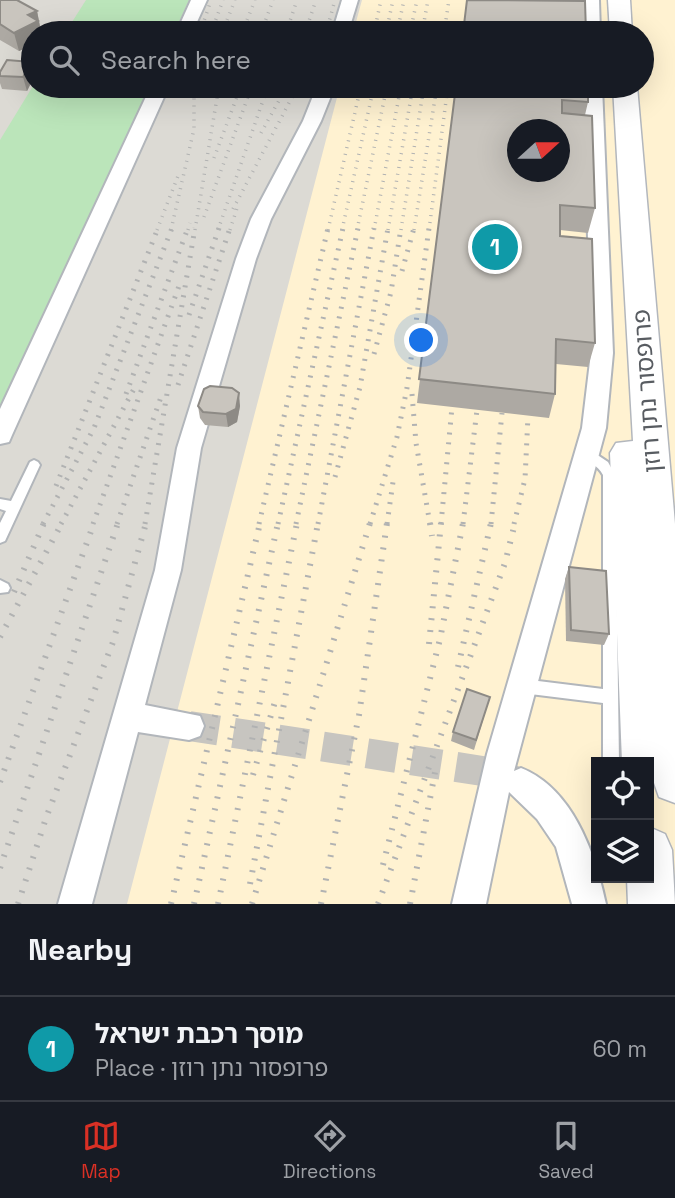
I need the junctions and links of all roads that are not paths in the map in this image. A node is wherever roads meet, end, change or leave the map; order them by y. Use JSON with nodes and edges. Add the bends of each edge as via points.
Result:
{"nodes":[{"id":1,"x":200,"y":0,"type":"edge"},
{"id":2,"x":350,"y":0,"type":"edge"},
{"id":3,"x":591,"y":0,"type":"edge"},
{"id":4,"x":604,"y":0,"type":"edge"},
{"id":5,"x":619,"y":0,"type":"edge"},
{"id":6,"x":190,"y":21,"type":"edge"},
{"id":7,"x":344,"y":21,"type":"edge"},
{"id":8,"x":592,"y":21,"type":"edge"},
{"id":9,"x":605,"y":21,"type":"edge"},
{"id":10,"x":620,"y":21,"type":"edge"},
{"id":11,"x":154,"y":98,"type":"edge"},
{"id":12,"x":321,"y":98,"type":"edge"},
{"id":13,"x":593,"y":98,"type":"edge"},
{"id":14,"x":609,"y":98,"type":"edge"},
{"id":15,"x":626,"y":98,"type":"edge"},
{"id":16,"x":0,"y":435,"type":"edge"},
{"id":17,"x":587,"y":453,"type":"junction"},
{"id":18,"x":34,"y":465,"type":"dead end"},
{"id":19,"x":0,"y":504,"type":"edge"},
{"id":20,"x":14,"y":507,"type":"junction"},
{"id":21,"x":0,"y":537,"type":"edge"},
{"id":22,"x":521,"y":685,"type":"junction"},
{"id":23,"x":611,"y":697,"type":"junction"},
{"id":24,"x":127,"y":716,"type":"junction"},
{"id":25,"x":189,"y":726,"type":"tunnel mouth"},
{"id":26,"x":611,"y":757,"type":"edge"},
{"id":27,"x":644,"y":757,"type":"edge"},
{"id":28,"x":675,"y":781,"type":"edge"},
{"id":29,"x":521,"y":783,"type":"tunnel mouth"},
{"id":30,"x":651,"y":883,"type":"edge"},
{"id":31,"x":75,"y":904,"type":"edge"},
{"id":32,"x":469,"y":904,"type":"edge"},
{"id":33,"x":589,"y":904,"type":"edge"},
{"id":34,"x":652,"y":904,"type":"edge"}],
"edges":[{"from":1,"to":6,"type":"street"},
{"from":2,"to":7,"type":"street"},
{"from":3,"to":8,"type":"street"},
{"from":4,"to":9,"type":"street"},
{"from":5,"to":10,"type":"street"},
{"from":11,"to":16,"type":"street"},
{"from":12,"to":24,"type":"street","via":[[247,253],[189,447],[168,570]]},
{"from":13,"to":17,"type":"street","via":[[602,353]]},
{"from":14,"to":27,"type":"street","name":"פרופסור נתן רוזן"},
{"from":15,"to":28,"type":"street","name":"פרופסור נתן רוזן"},
{"from":17,"to":22,"type":"street"},
{"from":17,"to":23,"type":"lane","via":[[604,465],[609,475]]},
{"from":18,"to":20,"type":"lane"},
{"from":19,"to":20,"type":"lane"},
{"from":20,"to":21,"type":"lane"},
{"from":22,"to":23,"type":"lane"},
{"from":22,"to":32,"type":"street"},
{"from":23,"to":26,"type":"lane"},
{"from":24,"to":25,"type":"street"},
{"from":24,"to":31,"type":"street"},
{"from":29,"to":33,"type":"street","via":[[548,806],[571,839]]},
{"from":30,"to":34,"type":"street"}]}
